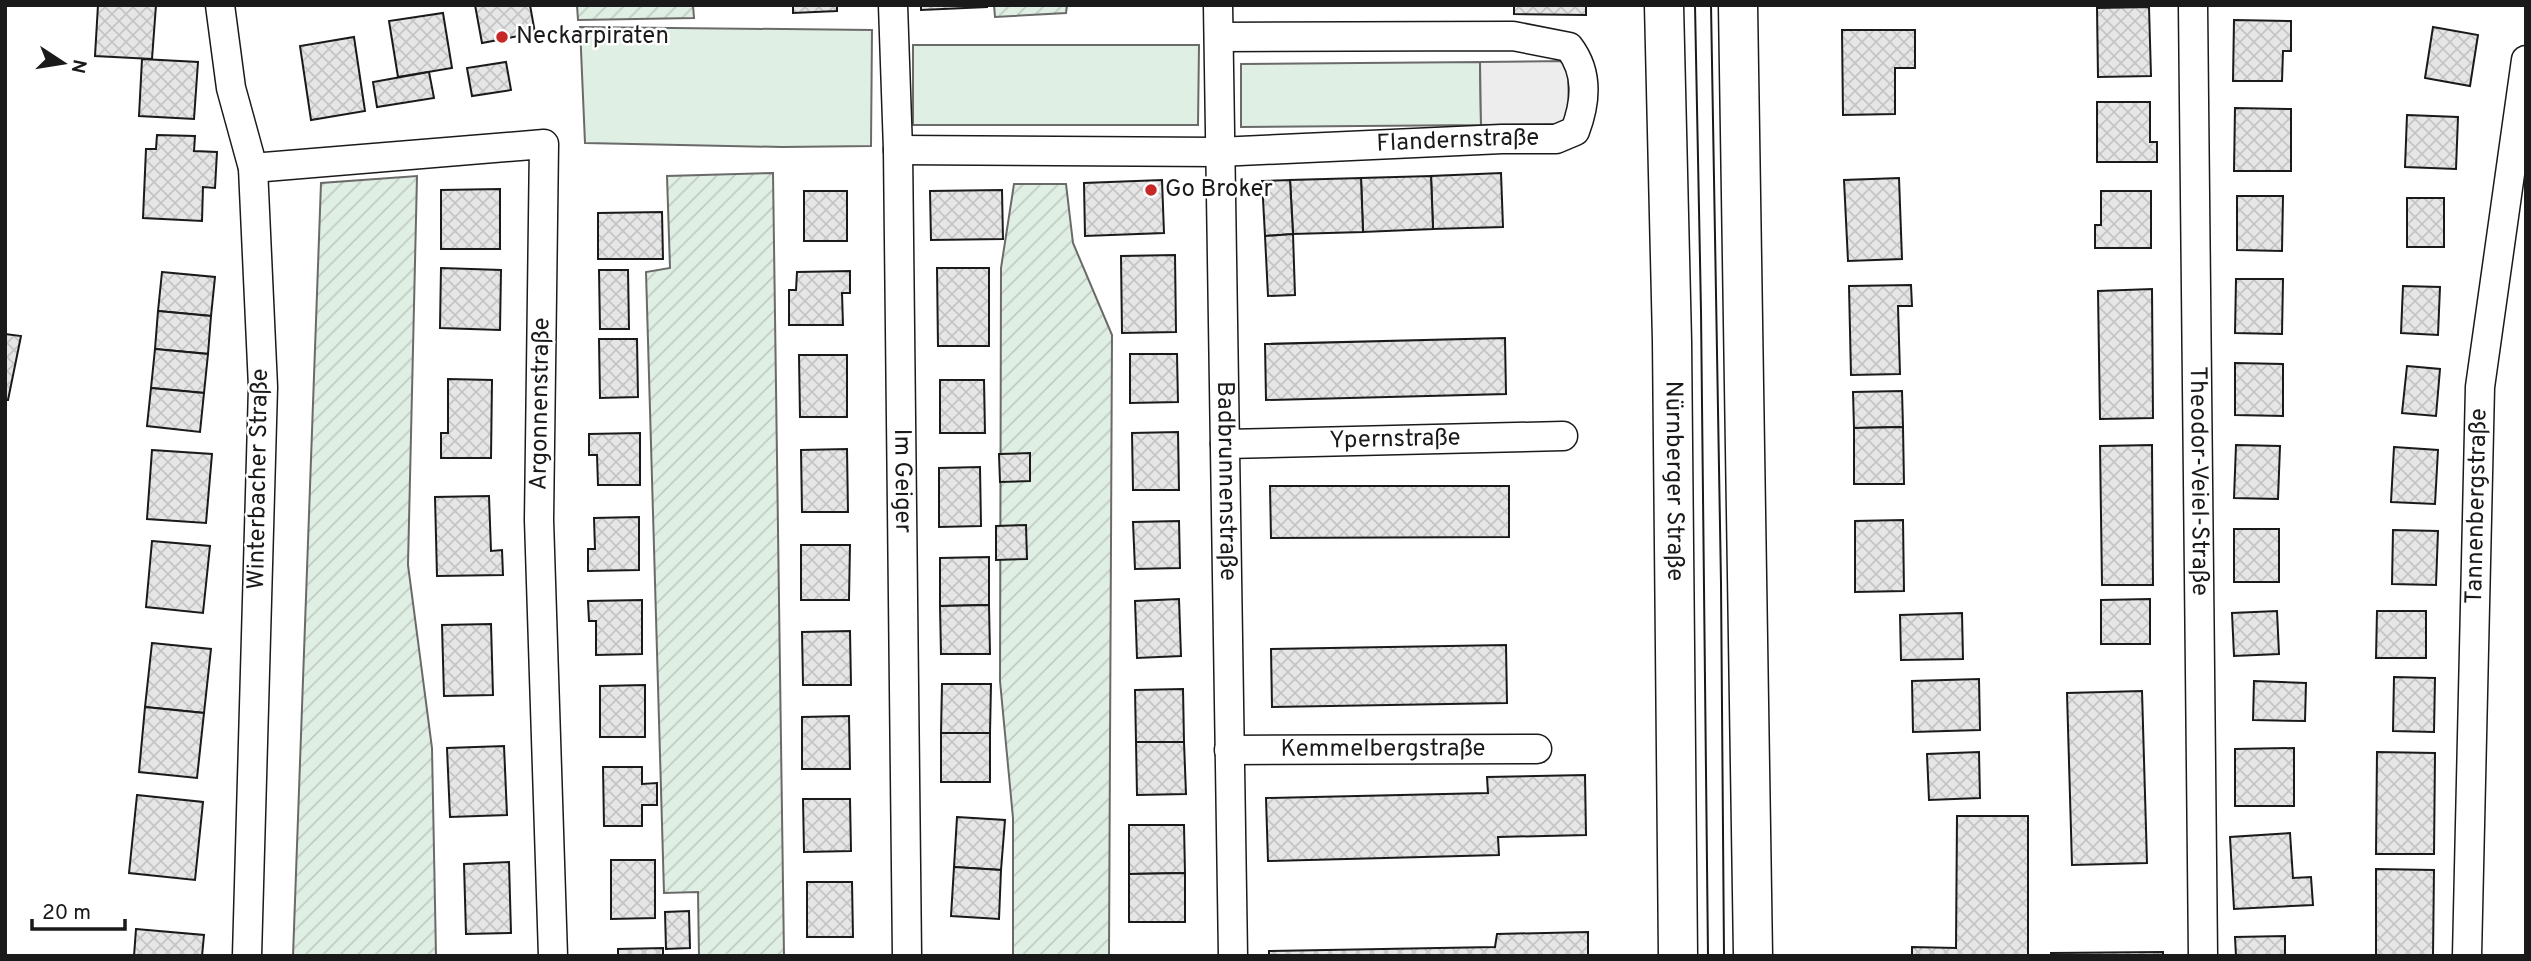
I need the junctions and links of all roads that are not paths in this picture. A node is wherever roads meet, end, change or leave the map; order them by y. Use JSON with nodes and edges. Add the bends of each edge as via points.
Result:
{"nodes":[{"id":1,"x":220,"y":5,"type":"edge"},
{"id":2,"x":893,"y":5,"type":"edge"},
{"id":3,"x":1218,"y":5,"type":"edge"},
{"id":4,"x":1664,"y":5,"type":"edge"},
{"id":5,"x":1738,"y":5,"type":"edge"},
{"id":6,"x":2193,"y":5,"type":"edge"},
{"id":7,"x":1219,"y":37,"type":"junction"},
{"id":8,"x":2526,"y":60,"type":"edge"},
{"id":9,"x":898,"y":150,"type":"junction"},
{"id":10,"x":1218,"y":152,"type":"junction"},
{"id":11,"x":253,"y":168,"type":"junction"},
{"id":12,"x":1563,"y":436,"type":"dead end"},
{"id":13,"x":1225,"y":444,"type":"junction"},
{"id":14,"x":1229,"y":750,"type":"junction"},
{"id":15,"x":1537,"y":750,"type":"dead end"},
{"id":16,"x":247,"y":956,"type":"edge"},
{"id":17,"x":553,"y":956,"type":"edge"},
{"id":18,"x":907,"y":956,"type":"edge"},
{"id":19,"x":1233,"y":956,"type":"edge"},
{"id":20,"x":1678,"y":956,"type":"edge"},
{"id":21,"x":1753,"y":956,"type":"edge"},
{"id":22,"x":2203,"y":956,"type":"edge"},
{"id":23,"x":2467,"y":956,"type":"edge"}],
"edges":[{"from":1,"to":11,"type":"street","name":"Winterbacher Straße","via":[[231,88]]},
{"from":2,"to":9,"type":"street","name":"Im Geiger"},
{"from":3,"to":7,"type":"street","name":"Badbrunnenstraße"},
{"from":4,"to":20,"type":"main road","name":"Nürnberger Straße"},
{"from":5,"to":21,"type":"main road"},
{"from":6,"to":22,"type":"street","name":"Theodor-Veiel-Straße"},
{"from":7,"to":10,"type":"street","name":"Badbrunnenstraße"},
{"from":7,"to":10,"type":"street","name":"Flandernstraße","via":[[1513,36],[1569,47],[1585,81],[1582,111],[1574,131],[1556,139]]},
{"from":8,"to":23,"type":"street","name":"Tannenbergstraße","via":[[2480,387]]},
{"from":9,"to":10,"type":"street","name":"Flandernstraße"},
{"from":9,"to":18,"type":"street","name":"Im Geiger"},
{"from":10,"to":13,"type":"street","name":"Badbrunnenstraße"},
{"from":11,"to":16,"type":"street","name":"Winterbacher Straße","via":[[263,387]]},
{"from":11,"to":17,"type":"street","name":"Argonnenstraße","via":[[544,144],[540,520]]},
{"from":12,"to":13,"type":"street","name":"Ypernstraße"},
{"from":13,"to":14,"type":"street","name":"Badbrunnenstraße"},
{"from":14,"to":15,"type":"street","name":"Kemmelbergstraße"},
{"from":14,"to":19,"type":"street","name":"Badbrunnenstraße"}]}
